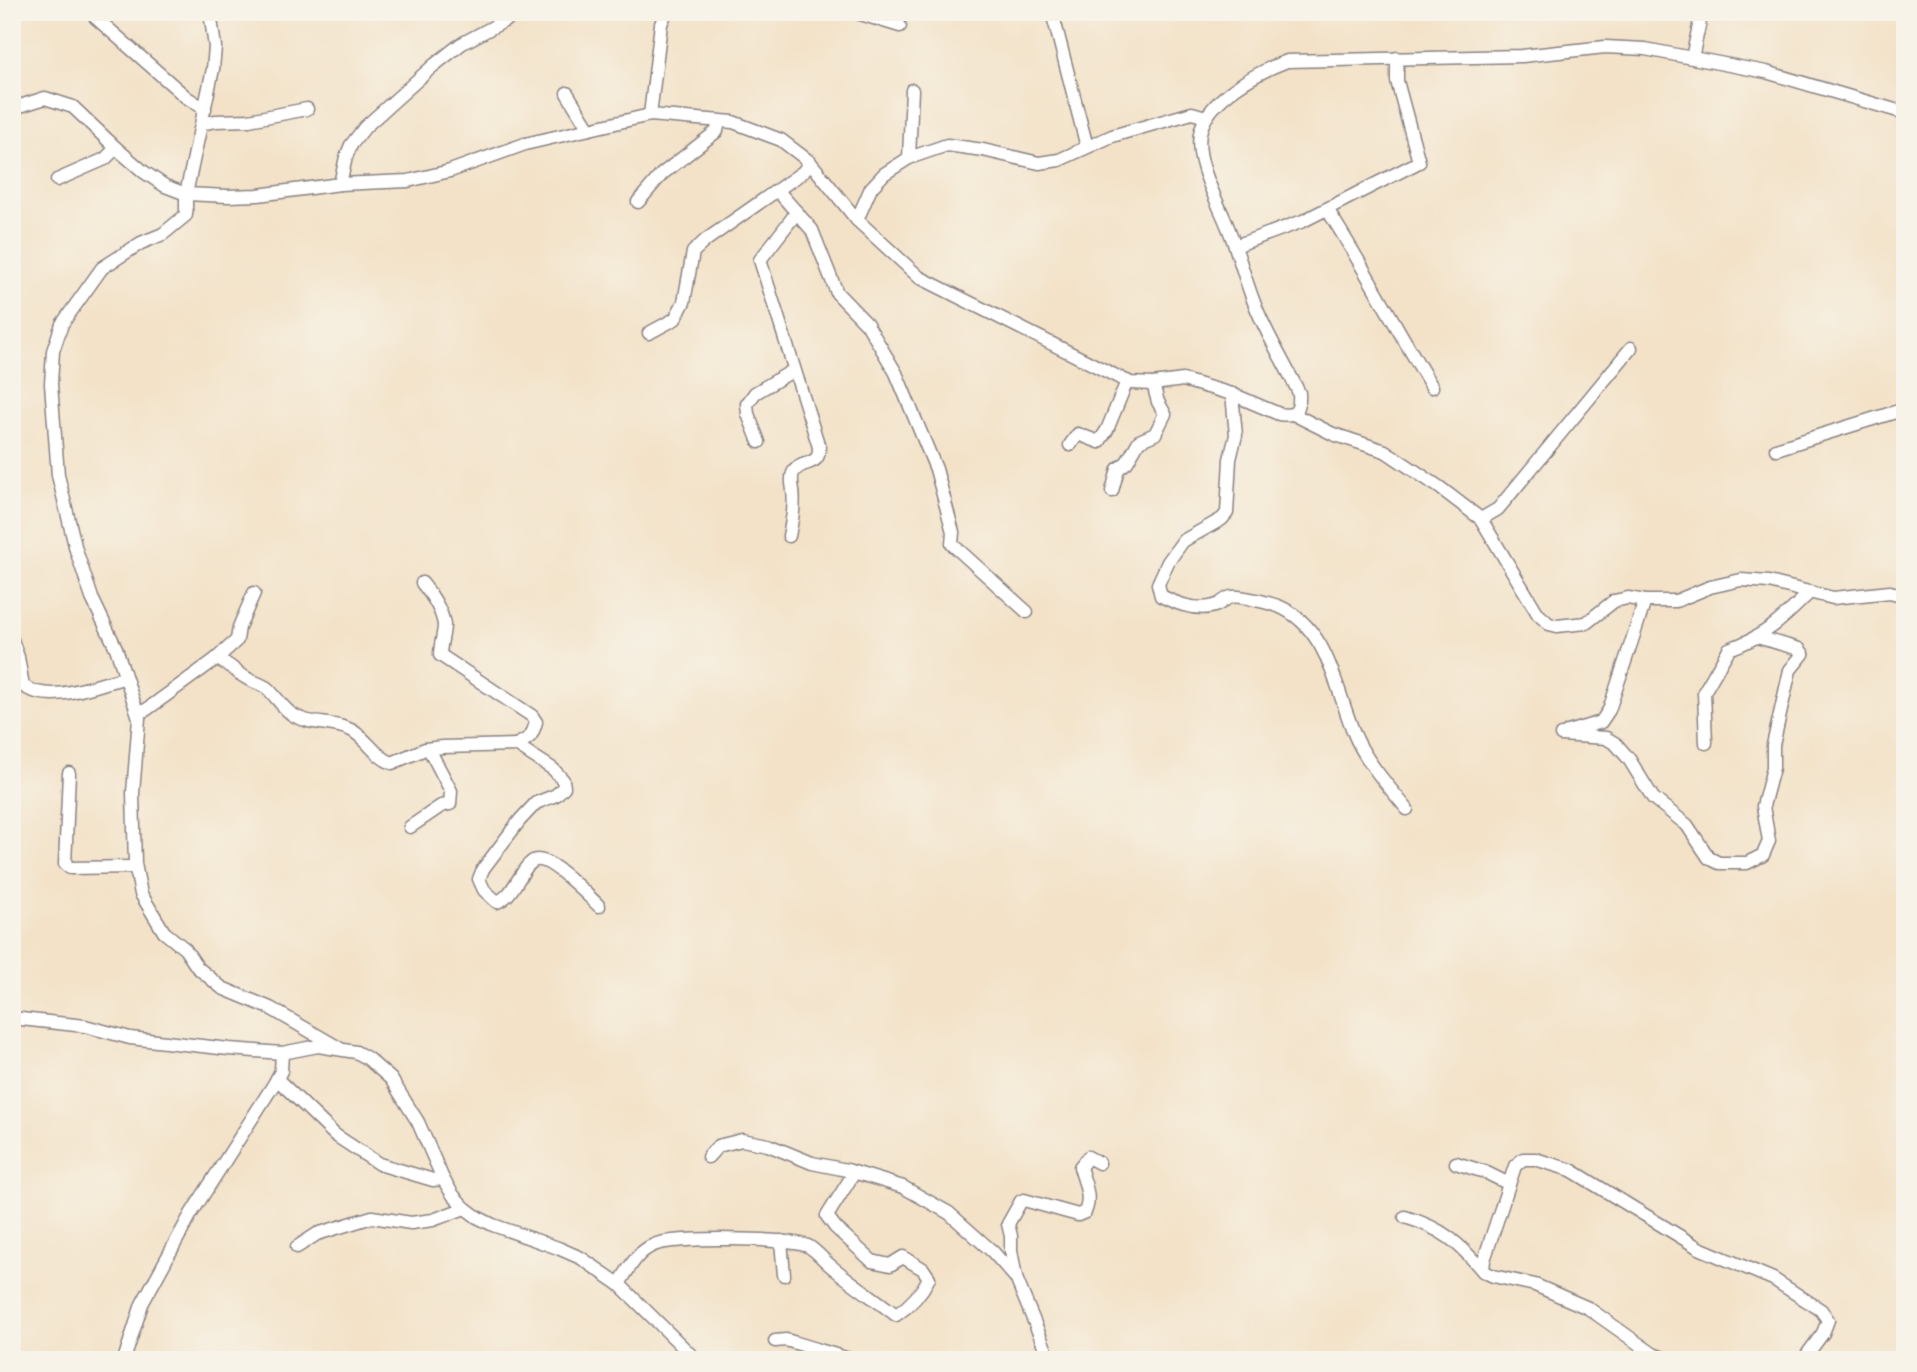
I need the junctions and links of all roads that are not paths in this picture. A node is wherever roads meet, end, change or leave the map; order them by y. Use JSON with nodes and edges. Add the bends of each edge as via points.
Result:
{"nodes":[{"id":1,"x":228,"y":12,"type":"edge"},
{"id":2,"x":521,"y":12,"type":"edge"},
{"id":3,"x":666,"y":12,"type":"edge"},
{"id":4,"x":854,"y":12,"type":"edge"},
{"id":5,"x":1052,"y":12,"type":"edge"},
{"id":6,"x":1702,"y":12,"type":"edge"},
{"id":7,"x":211,"y":14,"type":"edge"},
{"id":8,"x":94,"y":18,"type":"dead end"},
{"id":9,"x":900,"y":26,"type":"dead end"},
{"id":10,"x":1397,"y":58,"type":"junction"},
{"id":11,"x":1692,"y":58,"type":"junction"},
{"id":12,"x":912,"y":90,"type":"dead end"},
{"id":13,"x":567,"y":93,"type":"dead end"},
{"id":14,"x":12,"y":106,"type":"edge"},
{"id":15,"x":205,"y":109,"type":"junction"},
{"id":16,"x":307,"y":109,"type":"dead end"},
{"id":17,"x":1904,"y":109,"type":"edge"},
{"id":18,"x":650,"y":114,"type":"junction"},
{"id":19,"x":1206,"y":117,"type":"junction"},
{"id":20,"x":719,"y":121,"type":"junction"},
{"id":21,"x":202,"y":124,"type":"junction"},
{"id":22,"x":589,"y":129,"type":"junction"},
{"id":23,"x":1087,"y":147,"type":"junction"},
{"id":24,"x":116,"y":148,"type":"junction"},
{"id":25,"x":909,"y":158,"type":"junction"},
{"id":26,"x":810,"y":162,"type":"junction"},
{"id":27,"x":57,"y":180,"type":"dead end"},
{"id":28,"x":341,"y":184,"type":"junction"},
{"id":29,"x":778,"y":191,"type":"junction"},
{"id":30,"x":186,"y":194,"type":"junction"},
{"id":31,"x":638,"y":202,"type":"dead end"},
{"id":32,"x":1327,"y":209,"type":"junction"},
{"id":33,"x":797,"y":212,"type":"junction"},
{"id":34,"x":856,"y":220,"type":"junction"},
{"id":35,"x":1235,"y":246,"type":"junction"},
{"id":36,"x":649,"y":333,"type":"dead end"},
{"id":37,"x":1631,"y":348,"type":"dead end"},
{"id":38,"x":794,"y":370,"type":"junction"},
{"id":39,"x":1127,"y":381,"type":"junction"},
{"id":40,"x":1153,"y":384,"type":"junction"},
{"id":41,"x":1432,"y":387,"type":"dead end"},
{"id":42,"x":1232,"y":394,"type":"junction"},
{"id":43,"x":1905,"y":409,"type":"edge"},
{"id":44,"x":1293,"y":414,"type":"junction"},
{"id":45,"x":759,"y":442,"type":"dead end"},
{"id":46,"x":1070,"y":445,"type":"dead end"},
{"id":47,"x":1776,"y":449,"type":"dead end"},
{"id":48,"x":1112,"y":491,"type":"dead end"},
{"id":49,"x":1481,"y":519,"type":"junction"},
{"id":50,"x":789,"y":536,"type":"dead end"},
{"id":51,"x":422,"y":583,"type":"dead end"},
{"id":52,"x":254,"y":593,"type":"dead end"},
{"id":53,"x":1810,"y":593,"type":"junction"},
{"id":54,"x":1905,"y":596,"type":"edge"},
{"id":55,"x":1645,"y":601,"type":"junction"},
{"id":56,"x":1027,"y":612,"type":"dead end"},
{"id":57,"x":1757,"y":637,"type":"junction"},
{"id":58,"x":12,"y":640,"type":"edge"},
{"id":59,"x":216,"y":659,"type":"junction"},
{"id":60,"x":124,"y":678,"type":"junction"},
{"id":61,"x":138,"y":712,"type":"junction"},
{"id":62,"x":1706,"y":743,"type":"dead end"},
{"id":63,"x":516,"y":745,"type":"junction"},
{"id":64,"x":429,"y":748,"type":"junction"},
{"id":65,"x":69,"y":773,"type":"dead end"},
{"id":66,"x":1407,"y":809,"type":"dead end"},
{"id":67,"x":410,"y":827,"type":"dead end"},
{"id":68,"x":135,"y":867,"type":"junction"},
{"id":69,"x":599,"y":906,"type":"dead end"},
{"id":70,"x":12,"y":1018,"type":"edge"},
{"id":71,"x":302,"y":1026,"type":"junction"},
{"id":72,"x":339,"y":1048,"type":"junction"},
{"id":73,"x":286,"y":1052,"type":"junction"},
{"id":74,"x":276,"y":1079,"type":"junction"},
{"id":75,"x":708,"y":1157,"type":"dead end"},
{"id":76,"x":1099,"y":1163,"type":"dead end"},
{"id":77,"x":1457,"y":1163,"type":"dead end"},
{"id":78,"x":854,"y":1173,"type":"junction"},
{"id":79,"x":443,"y":1179,"type":"junction"},
{"id":80,"x":1509,"y":1184,"type":"junction"},
{"id":81,"x":465,"y":1208,"type":"junction"},
{"id":82,"x":1405,"y":1217,"type":"dead end"},
{"id":83,"x":781,"y":1241,"type":"junction"},
{"id":84,"x":297,"y":1248,"type":"dead end"},
{"id":85,"x":1483,"y":1271,"type":"junction"},
{"id":86,"x":784,"y":1275,"type":"dead end"},
{"id":87,"x":1016,"y":1279,"type":"junction"},
{"id":88,"x":620,"y":1284,"type":"junction"},
{"id":89,"x":775,"y":1340,"type":"dead end"},
{"id":90,"x":124,"y":1360,"type":"edge"},
{"id":91,"x":696,"y":1360,"type":"edge"},
{"id":92,"x":852,"y":1360,"type":"edge"},
{"id":93,"x":1049,"y":1360,"type":"edge"},
{"id":94,"x":1669,"y":1360,"type":"edge"},
{"id":95,"x":1803,"y":1360,"type":"edge"}],
"edges":[{"from":1,"to":7,"type":"street"},
{"from":2,"to":28,"type":"street","via":[[461,44],[365,127],[351,145]]},
{"from":3,"to":18,"type":"street"},
{"from":4,"to":9,"type":"street"},
{"from":5,"to":23,"type":"street"},
{"from":6,"to":11,"type":"street"},
{"from":7,"to":15,"type":"street","via":[[215,47]]},
{"from":8,"to":15,"type":"street"},
{"from":10,"to":11,"type":"street","via":[[1522,56],[1605,47],[1645,48]]},
{"from":10,"to":19,"type":"street","via":[[1287,61],[1240,86]]},
{"from":10,"to":32,"type":"street","via":[[1397,81],[1419,162]]},
{"from":11,"to":17,"type":"street","via":[[1766,72]]},
{"from":12,"to":25,"type":"street"},
{"from":13,"to":22,"type":"street"},
{"from":14,"to":24,"type":"street","via":[[45,98],[73,107]]},
{"from":15,"to":21,"type":"street"},
{"from":16,"to":21,"type":"street"},
{"from":18,"to":20,"type":"street"},
{"from":18,"to":22,"type":"street"},
{"from":19,"to":23,"type":"street","via":[[1192,113]]},
{"from":19,"to":35,"type":"street","via":[[1200,130],[1200,157]]},
{"from":20,"to":26,"type":"street","via":[[781,140]]},
{"from":20,"to":31,"type":"street","via":[[717,131],[662,174]]},
{"from":21,"to":30,"type":"street"},
{"from":22,"to":28,"type":"street","via":[[408,181]]},
{"from":23,"to":25,"type":"street","via":[[1040,163],[947,145]]},
{"from":24,"to":27,"type":"street","via":[[105,159]]},
{"from":24,"to":30,"type":"street","via":[[165,186]]},
{"from":25,"to":34,"type":"street","via":[[871,188]]},
{"from":26,"to":29,"type":"street"},
{"from":26,"to":34,"type":"street"},
{"from":28,"to":30,"type":"street","via":[[258,195]]},
{"from":29,"to":33,"type":"street"},
{"from":29,"to":36,"type":"street","via":[[693,253],[684,302],[675,319]]},
{"from":30,"to":60,"type":"street","via":[[186,215],[163,234],[102,268],[62,324],[53,351],[58,475],[76,550]]},
{"from":32,"to":35,"type":"street"},
{"from":32,"to":41,"type":"street"},
{"from":33,"to":38,"type":"street","via":[[760,260]]},
{"from":33,"to":56,"type":"street","via":[[812,230],[837,293],[867,324],[896,373],[936,469],[952,544]]},
{"from":34,"to":39,"type":"street","via":[[919,276]]},
{"from":35,"to":44,"type":"street","via":[[1257,310],[1298,393],[1299,404]]},
{"from":37,"to":49,"type":"street","via":[[1498,509]]},
{"from":38,"to":45,"type":"street","via":[[755,393],[747,404]]},
{"from":38,"to":50,"type":"street","via":[[819,455],[793,473],[795,505]]},
{"from":39,"to":40,"type":"street"},
{"from":39,"to":46,"type":"street","via":[[1099,442],[1078,434]]},
{"from":40,"to":42,"type":"street","via":[[1183,380]]},
{"from":40,"to":48,"type":"street","via":[[1165,414],[1155,434],[1139,441],[1118,469]]},
{"from":42,"to":44,"type":"street","via":[[1279,414]]},
{"from":42,"to":66,"type":"street","via":[[1236,435],[1227,513],[1183,541],[1158,584],[1161,596],[1200,608],[1232,596],[1278,607],[1302,622],[1320,645],[1357,740]]},
{"from":43,"to":47,"type":"street"},
{"from":44,"to":49,"type":"street","via":[[1333,434],[1385,451]]},
{"from":49,"to":55,"type":"street","via":[[1538,614],[1549,624],[1586,623],[1614,601]]},
{"from":51,"to":63,"type":"street","via":[[444,626],[440,655],[536,722],[530,738]]},
{"from":52,"to":59,"type":"street","via":[[237,640]]},
{"from":53,"to":54,"type":"street","via":[[1833,598],[1890,592]]},
{"from":53,"to":55,"type":"street","via":[[1741,580],[1676,601]]},
{"from":53,"to":57,"type":"street"},
{"from":55,"to":57,"type":"street","via":[[1609,710],[1601,722],[1562,735],[1605,738],[1616,744],[1653,798],[1687,825],[1709,858],[1719,863],[1746,863],[1763,855],[1769,841],[1763,806],[1773,768],[1773,745],[1790,670],[1803,654]]},
{"from":57,"to":62,"type":"street","via":[[1729,649],[1704,692]]},
{"from":58,"to":60,"type":"street","via":[[23,685],[32,691],[62,693]]},
{"from":59,"to":61,"type":"street"},
{"from":59,"to":64,"type":"street","via":[[265,686],[292,715],[309,723],[351,730],[392,764]]},
{"from":60,"to":61,"type":"street"},
{"from":61,"to":68,"type":"street"},
{"from":63,"to":64,"type":"street"},
{"from":63,"to":69,"type":"street","via":[[552,769],[564,788],[536,803],[513,829],[483,869],[479,879],[484,890],[497,902],[506,898],[523,871],[540,860],[552,864]]},
{"from":64,"to":67,"type":"street","via":[[452,791],[450,804]]},
{"from":65,"to":68,"type":"street","via":[[65,864],[69,868]]},
{"from":68,"to":71,"type":"street","via":[[141,894],[152,913],[197,967],[222,988]]},
{"from":70,"to":73,"type":"street","via":[[85,1026],[130,1038]]},
{"from":71,"to":72,"type":"street"},
{"from":71,"to":73,"type":"street","via":[[304,1035]]},
{"from":72,"to":73,"type":"street","via":[[318,1046]]},
{"from":72,"to":79,"type":"street","via":[[367,1058],[391,1079],[418,1122]]},
{"from":73,"to":74,"type":"street"},
{"from":74,"to":79,"type":"street","via":[[335,1135],[379,1164],[433,1181]]},
{"from":74,"to":90,"type":"street","via":[[191,1214],[142,1304]]},
{"from":75,"to":78,"type":"street","via":[[718,1146],[742,1140]]},
{"from":76,"to":87,"type":"street","via":[[1088,1157],[1080,1167],[1088,1195],[1085,1212],[1078,1215],[1021,1201],[1007,1224]]},
{"from":77,"to":80,"type":"street"},
{"from":78,"to":83,"type":"street","via":[[827,1216],[872,1261],[890,1265],[903,1257],[923,1269],[929,1278],[911,1305],[896,1315],[810,1247]]},
{"from":78,"to":87,"type":"street","via":[[903,1187],[949,1213]]},
{"from":79,"to":81,"type":"street"},
{"from":80,"to":85,"type":"street"},
{"from":80,"to":95,"type":"street","via":[[1515,1166],[1523,1159],[1571,1170],[1699,1248],[1773,1279],[1821,1310],[1828,1320]]},
{"from":81,"to":84,"type":"street","via":[[411,1223],[372,1217],[317,1234]]},
{"from":81,"to":88,"type":"street","via":[[493,1225],[581,1258]]},
{"from":82,"to":85,"type":"street","via":[[1430,1225],[1464,1248]]},
{"from":83,"to":86,"type":"street"},
{"from":83,"to":88,"type":"street","via":[[673,1240],[654,1244],[638,1254]]},
{"from":85,"to":94,"type":"street","via":[[1535,1285],[1588,1308]]},
{"from":87,"to":93,"type":"street"},
{"from":88,"to":91,"type":"street"},
{"from":89,"to":92,"type":"street"}]}
